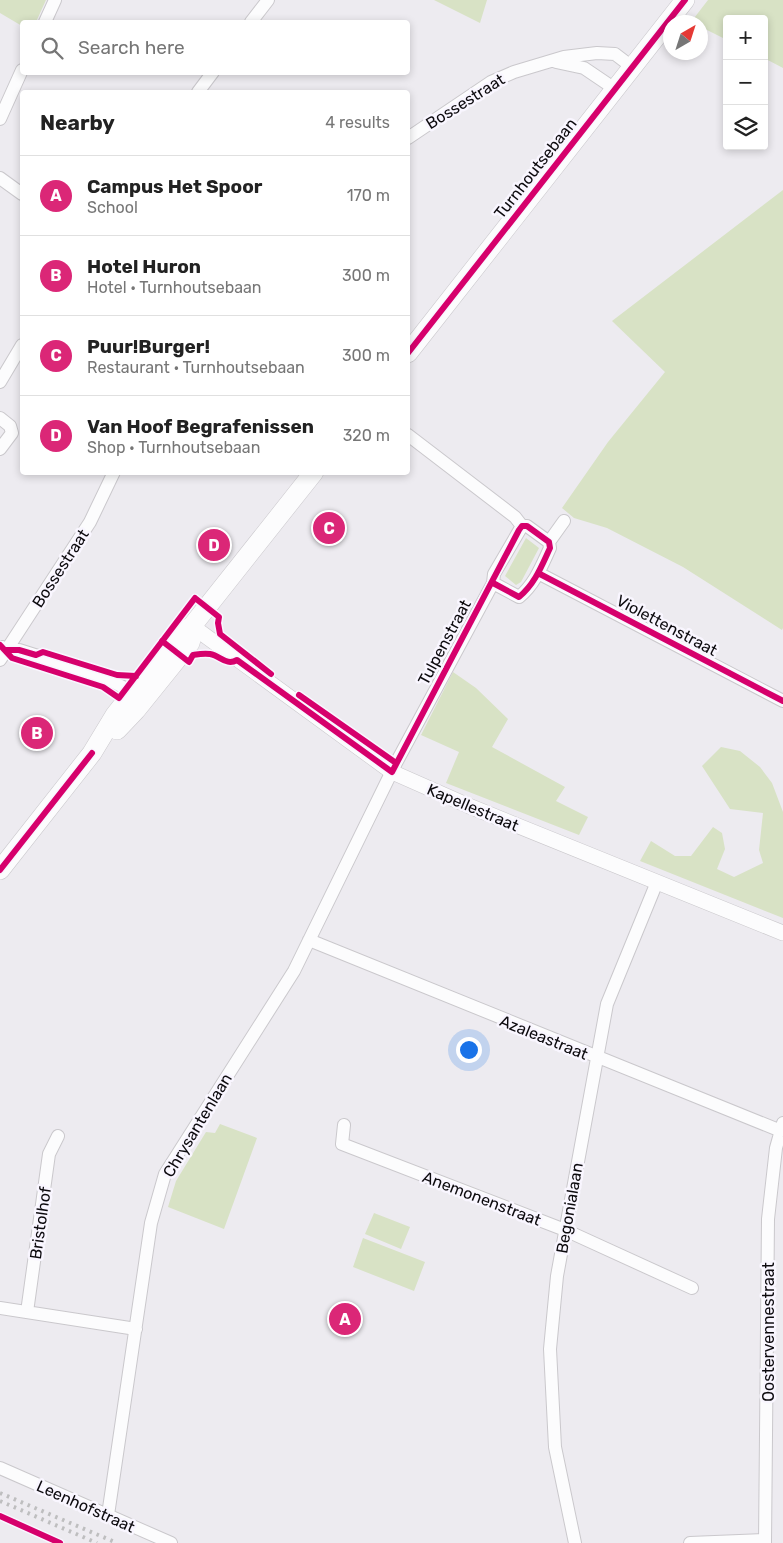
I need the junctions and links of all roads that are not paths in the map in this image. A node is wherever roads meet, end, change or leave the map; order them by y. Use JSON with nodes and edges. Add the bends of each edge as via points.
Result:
{"nodes":[{"id":1,"x":55,"y":0,"type":"edge"},
{"id":2,"x":268,"y":0,"type":"edge"},
{"id":3,"x":685,"y":0,"type":"edge"},
{"id":4,"x":46,"y":20,"type":"edge"},
{"id":5,"x":253,"y":20,"type":"edge"},
{"id":6,"x":554,"y":61,"type":"junction"},
{"id":7,"x":632,"y":67,"type":"junction"},
{"id":8,"x":20,"y":74,"type":"edge"},
{"id":9,"x":211,"y":75,"type":"edge"},
{"id":10,"x":615,"y":89,"type":"junction"},
{"id":11,"x":200,"y":90,"type":"edge"},
{"id":12,"x":0,"y":119,"type":"edge"},
{"id":13,"x":410,"y":137,"type":"edge"},
{"id":14,"x":0,"y":178,"type":"edge"},
{"id":15,"x":20,"y":193,"type":"edge"},
{"id":16,"x":20,"y":348,"type":"edge"},
{"id":17,"x":410,"y":350,"type":"edge"},
{"id":18,"x":0,"y":382,"type":"edge"},
{"id":19,"x":0,"y":418,"type":"edge"},
{"id":20,"x":410,"y":437,"type":"edge"},
{"id":21,"x":0,"y":449,"type":"edge"},
{"id":22,"x":113,"y":475,"type":"edge"},
{"id":23,"x":312,"y":475,"type":"edge"},
{"id":24,"x":564,"y":521,"type":"dead end"},
{"id":25,"x":522,"y":526,"type":"junction"},
{"id":26,"x":549,"y":542,"type":"junction"},
{"id":27,"x":538,"y":573,"type":"junction"},
{"id":28,"x":493,"y":582,"type":"junction"},
{"id":29,"x":192,"y":626,"type":"junction"},
{"id":30,"x":2,"y":652,"type":"edge"},
{"id":31,"x":133,"y":692,"type":"junction"},
{"id":32,"x":783,"y":701,"type":"edge"},
{"id":33,"x":92,"y":753,"type":"junction"},
{"id":34,"x":392,"y":772,"type":"junction"},
{"id":35,"x":0,"y":870,"type":"edge"},
{"id":36,"x":657,"y":882,"type":"junction"},
{"id":37,"x":783,"y":933,"type":"edge"},
{"id":38,"x":310,"y":940,"type":"junction"},
{"id":39,"x":597,"y":1058,"type":"junction"},
{"id":40,"x":344,"y":1126,"type":"dead end"},
{"id":41,"x":782,"y":1127,"type":"edge"},
{"id":42,"x":58,"y":1136,"type":"dead end"},
{"id":43,"x":565,"y":1230,"type":"junction"},
{"id":44,"x":692,"y":1288,"type":"dead end"},
{"id":45,"x":0,"y":1308,"type":"edge"},
{"id":46,"x":27,"y":1312,"type":"junction"},
{"id":47,"x":136,"y":1329,"type":"junction"},
{"id":48,"x":0,"y":1468,"type":"edge"},
{"id":49,"x":108,"y":1515,"type":"junction"},
{"id":50,"x":765,"y":1542,"type":"edge"},
{"id":51,"x":171,"y":1543,"type":"edge"},
{"id":52,"x":575,"y":1543,"type":"edge"},
{"id":53,"x":690,"y":1543,"type":"edge"}],
"edges":[{"from":1,"to":4,"type":"street"},
{"from":2,"to":5,"type":"street"},
{"from":3,"to":7,"type":"main road","name":"Turnhoutsebaan"},
{"from":6,"to":7,"type":"street","name":"Bossestraat","via":[[597,53],[615,54]]},
{"from":6,"to":10,"type":"street","name":"Bossestraat","via":[[584,68]]},
{"from":6,"to":13,"type":"street","name":"Bossestraat","via":[[491,82]]},
{"from":7,"to":10,"type":"main road","name":"Turnhoutsebaan"},
{"from":8,"to":12,"type":"street"},
{"from":9,"to":11,"type":"street"},
{"from":10,"to":17,"type":"main road","name":"Turnhoutsebaan"},
{"from":14,"to":15,"type":"street"},
{"from":16,"to":18,"type":"street"},
{"from":19,"to":21,"type":"street","via":[[12,432]]},
{"from":20,"to":25,"type":"street","via":[[515,517]]},
{"from":22,"to":30,"type":"street","name":"Bossestraat","via":[[90,522]]},
{"from":23,"to":29,"type":"main road"},
{"from":24,"to":26,"type":"street"},
{"from":25,"to":26,"type":"street","via":[[527,526]]},
{"from":25,"to":28,"type":"street","name":"Tulpenstraat","via":[[494,574]]},
{"from":26,"to":27,"type":"street","via":[[550,548]]},
{"from":27,"to":28,"type":"street","via":[[528,590],[519,597]]},
{"from":27,"to":32,"type":"street","name":"Violettenstraat"},
{"from":28,"to":34,"type":"street","name":"Tulpenstraat"},
{"from":29,"to":31,"type":"main road","via":[[178,636]]},
{"from":29,"to":33,"type":"main road","via":[[192,638],[176,660],[136,710],[100,749]]},
{"from":29,"to":34,"type":"street","name":"Kapellestraat"},
{"from":30,"to":31,"type":"street","via":[[19,650],[101,676]]},
{"from":31,"to":33,"type":"main road"},
{"from":33,"to":35,"type":"main road"},
{"from":34,"to":36,"type":"street","name":"Kapellestraat"},
{"from":34,"to":38,"type":"street","name":"Chrysantenlaan"},
{"from":36,"to":37,"type":"street","name":"Kapellestraat"},
{"from":36,"to":39,"type":"street","name":"Begonialaan","via":[[607,1004]]},
{"from":38,"to":39,"type":"street","name":"Azaleastraat"},
{"from":38,"to":47,"type":"street","name":"Chrysantenlaan","via":[[294,971],[178,1150],[166,1174],[151,1223]]},
{"from":39,"to":41,"type":"street","name":"Azaleastraat"},
{"from":39,"to":43,"type":"street","name":"Begonialaan"},
{"from":40,"to":43,"type":"street","name":"Anemonenstraat","via":[[342,1144]]},
{"from":41,"to":50,"type":"street","name":"Oostervennestraat","via":[[776,1148],[768,1219]]},
{"from":42,"to":46,"type":"street","name":"Bristolhof","via":[[49,1154]]},
{"from":43,"to":44,"type":"street","name":"Anemonenstraat"},
{"from":43,"to":52,"type":"street","name":"Begonialaan","via":[[552,1323],[550,1378],[555,1447]]},
{"from":45,"to":46,"type":"street"},
{"from":46,"to":47,"type":"street"},
{"from":47,"to":49,"type":"street","name":"Chrysantenlaan"},
{"from":48,"to":49,"type":"street","name":"Leenhofstraat"},
{"from":49,"to":51,"type":"street","name":"Leenhofstraat"},
{"from":50,"to":53,"type":"street"}]}
